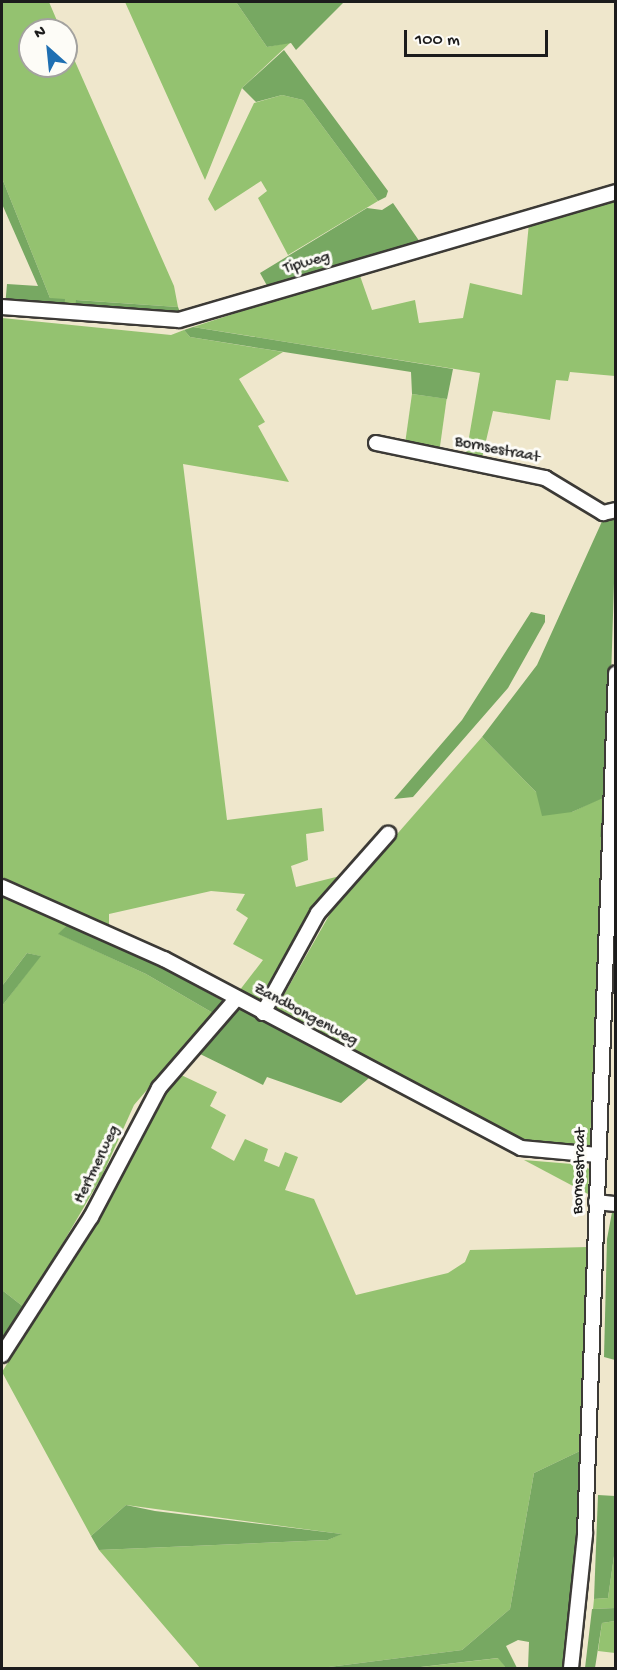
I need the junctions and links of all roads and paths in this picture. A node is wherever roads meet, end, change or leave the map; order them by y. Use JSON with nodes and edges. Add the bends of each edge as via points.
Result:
{"nodes":[{"id":1,"x":615,"y":192,"type":"edge"},
{"id":2,"x":2,"y":307,"type":"edge"},
{"id":3,"x":376,"y":443,"type":"dead end"},
{"id":4,"x":609,"y":511,"type":"edge"},
{"id":5,"x":615,"y":674,"type":"edge"},
{"id":6,"x":612,"y":802,"type":"edge"},
{"id":7,"x":388,"y":834,"type":"dead end"},
{"id":8,"x":2,"y":887,"type":"edge"},
{"id":9,"x":236,"y":999,"type":"junction"},
{"id":10,"x":263,"y":1012,"type":"junction"},
{"id":11,"x":598,"y":1155,"type":"junction"},
{"id":12,"x":596,"y":1202,"type":"junction"},
{"id":13,"x":615,"y":1204,"type":"edge"},
{"id":14,"x":2,"y":1355,"type":"edge"},
{"id":15,"x":571,"y":1668,"type":"edge"}],
"edges":[{"from":1,"to":2,"type":"street","name":"Tipweg","via":[[178,320]]},
{"from":3,"to":4,"type":"street","name":"Bornsestraat","via":[[545,478]]},
{"from":5,"to":6,"type":"street","name":"Bornsestraat"},
{"from":6,"to":11,"type":"street","name":"Bornsestraat"},
{"from":7,"to":10,"type":"street","via":[[318,914]]},
{"from":8,"to":9,"type":"street","name":"Zandbongenweg","via":[[90,922]]},
{"from":9,"to":10,"type":"street","name":"Zandbongenweg"},
{"from":9,"to":14,"type":"street","name":"Hertmerweg","via":[[146,1106],[91,1217]]},
{"from":10,"to":11,"type":"street","name":"Zandbongenweg","via":[[521,1148]]},
{"from":11,"to":12,"type":"street","name":"Bornsestraat"},
{"from":12,"to":13,"type":"street"},
{"from":12,"to":15,"type":"street","name":"Bornsestraat","via":[[585,1534]]}]}
